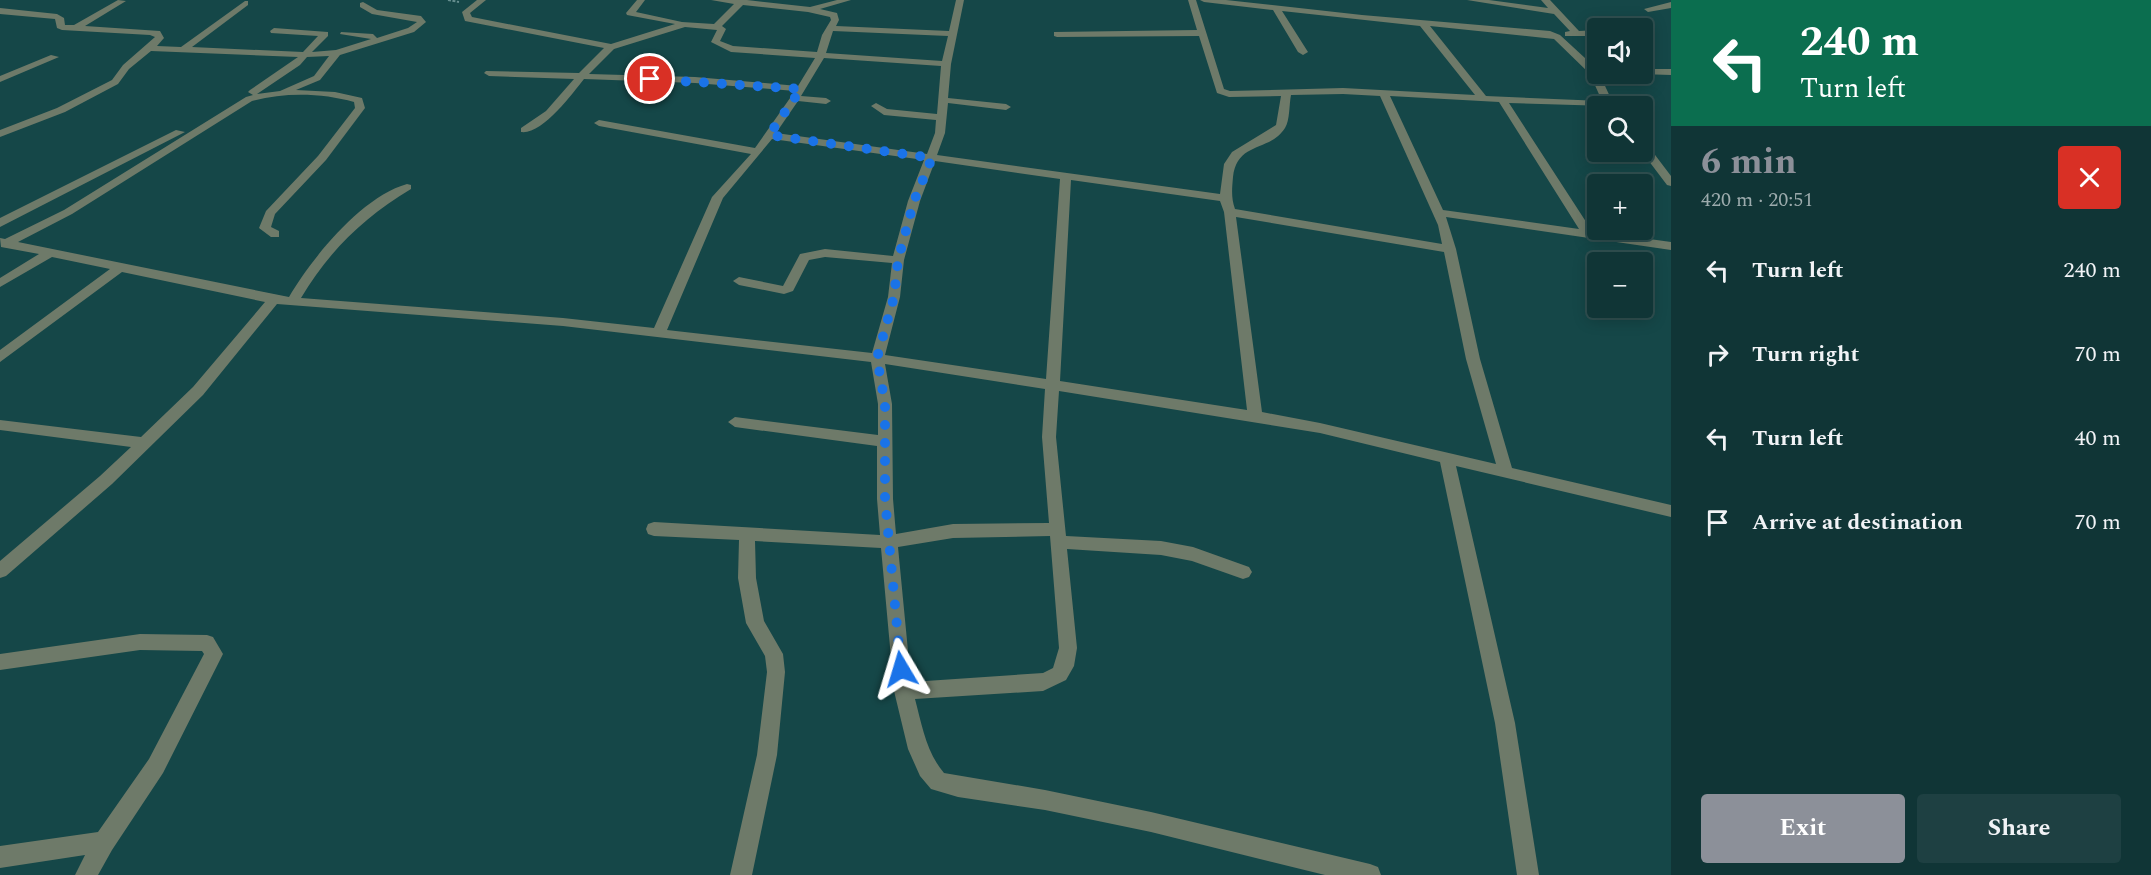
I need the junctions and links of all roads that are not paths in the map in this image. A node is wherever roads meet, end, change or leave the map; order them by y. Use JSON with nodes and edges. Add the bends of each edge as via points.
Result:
{"nodes":[{"id":1,"x":122,"y":0,"type":"edge"},
{"id":2,"x":482,"y":0,"type":"edge"},
{"id":3,"x":641,"y":0,"type":"edge"},
{"id":4,"x":715,"y":0,"type":"edge"},
{"id":5,"x":847,"y":0,"type":"edge"},
{"id":6,"x":960,"y":0,"type":"edge"},
{"id":7,"x":1192,"y":0,"type":"edge"},
{"id":8,"x":1204,"y":0,"type":"edge"},
{"id":9,"x":1471,"y":0,"type":"edge"},
{"id":10,"x":1545,"y":0,"type":"edge"},
{"id":11,"x":741,"y":2,"type":"edge"},
{"id":12,"x":245,"y":3,"type":"dead end"},
{"id":13,"x":363,"y":4,"type":"dead end"},
{"id":14,"x":1671,"y":5,"type":"edge"},
{"id":15,"x":1275,"y":8,"type":"junction"},
{"id":16,"x":808,"y":9,"type":"junction"},
{"id":17,"x":1648,"y":9,"type":"dead end"},
{"id":18,"x":0,"y":11,"type":"edge"},
{"id":19,"x":1557,"y":12,"type":"junction"},
{"id":20,"x":1422,"y":22,"type":"junction"},
{"id":21,"x":684,"y":24,"type":"junction"},
{"id":22,"x":717,"y":27,"type":"junction"},
{"id":23,"x":75,"y":28,"type":"junction"},
{"id":24,"x":830,"y":28,"type":"junction"},
{"id":25,"x":274,"y":31,"type":"dead end"},
{"id":26,"x":1201,"y":33,"type":"junction"},
{"id":27,"x":1576,"y":33,"type":"junction"},
{"id":28,"x":1587,"y":33,"type":"edge"},
{"id":29,"x":344,"y":34,"type":"dead end"},
{"id":30,"x":951,"y":34,"type":"junction"},
{"id":31,"x":1057,"y":34,"type":"dead end"},
{"id":32,"x":1556,"y":36,"type":"junction"},
{"id":33,"x":379,"y":37,"type":"junction"},
{"id":34,"x":611,"y":47,"type":"junction"},
{"id":35,"x":150,"y":48,"type":"junction"},
{"id":36,"x":181,"y":51,"type":"junction"},
{"id":37,"x":1303,"y":52,"type":"dead end"},
{"id":38,"x":337,"y":53,"type":"junction"},
{"id":39,"x":306,"y":55,"type":"junction"},
{"id":40,"x":821,"y":56,"type":"junction"},
{"id":41,"x":54,"y":57,"type":"dead end"},
{"id":42,"x":946,"y":64,"type":"junction"},
{"id":43,"x":1587,"y":65,"type":"edge"},
{"id":44,"x":1653,"y":72,"type":"edge"},
{"id":45,"x":1671,"y":72,"type":"edge"},
{"id":46,"x":489,"y":73,"type":"dead end"},
{"id":47,"x":582,"y":78,"type":"junction"},
{"id":48,"x":0,"y":80,"type":"edge"},
{"id":49,"x":282,"y":92,"type":"junction"},
{"id":50,"x":798,"y":93,"type":"junction"},
{"id":51,"x":1286,"y":93,"type":"junction"},
{"id":52,"x":1384,"y":93,"type":"junction"},
{"id":53,"x":1483,"y":98,"type":"junction"},
{"id":54,"x":1502,"y":99,"type":"junction"},
{"id":55,"x":943,"y":100,"type":"junction"},
{"id":56,"x":826,"y":101,"type":"dead end"},
{"id":57,"x":1587,"y":105,"type":"edge"},
{"id":58,"x":876,"y":106,"type":"dead end"},
{"id":59,"x":1006,"y":107,"type":"dead end"},
{"id":60,"x":550,"y":112,"type":"junction"},
{"id":61,"x":561,"y":115,"type":"dead end"},
{"id":62,"x":941,"y":117,"type":"junction"},
{"id":63,"x":598,"y":123,"type":"dead end"},
{"id":64,"x":525,"y":130,"type":"dead end"},
{"id":65,"x":0,"y":134,"type":"edge"},
{"id":66,"x":769,"y":135,"type":"junction"},
{"id":67,"x":758,"y":152,"type":"junction"},
{"id":68,"x":932,"y":158,"type":"junction"},
{"id":69,"x":1653,"y":159,"type":"edge"},
{"id":70,"x":1066,"y":177,"type":"junction"},
{"id":71,"x":1671,"y":183,"type":"edge"},
{"id":72,"x":407,"y":187,"type":"dead end"},
{"id":73,"x":1225,"y":198,"type":"junction"},
{"id":74,"x":1230,"y":212,"type":"junction"},
{"id":75,"x":1440,"y":213,"type":"junction"},
{"id":76,"x":0,"y":223,"type":"edge"},
{"id":77,"x":1587,"y":233,"type":"joint"},
{"id":78,"x":275,"y":234,"type":"dead end"},
{"id":79,"x":1632,"y":240,"type":"edge"},
{"id":80,"x":3,"y":243,"type":"edge"},
{"id":81,"x":1671,"y":246,"type":"edge"},
{"id":82,"x":1450,"y":249,"type":"junction"},
{"id":83,"x":48,"y":254,"type":"junction"},
{"id":84,"x":898,"y":260,"type":"junction"},
{"id":85,"x":120,"y":268,"type":"junction"},
{"id":86,"x":739,"y":281,"type":"dead end"},
{"id":87,"x":0,"y":282,"type":"edge"},
{"id":88,"x":274,"y":300,"type":"junction"},
{"id":89,"x":292,"y":302,"type":"junction"},
{"id":90,"x":659,"y":332,"type":"junction"},
{"id":91,"x":0,"y":357,"type":"edge"},
{"id":92,"x":877,"y":358,"type":"junction"},
{"id":93,"x":1053,"y":384,"type":"junction"},
{"id":94,"x":1255,"y":416,"type":"junction"},
{"id":95,"x":735,"y":422,"type":"dead end"},
{"id":96,"x":0,"y":425,"type":"edge"},
{"id":97,"x":884,"y":441,"type":"junction"},
{"id":98,"x":143,"y":443,"type":"junction"},
{"id":99,"x":1447,"y":459,"type":"junction"},
{"id":100,"x":1506,"y":473,"type":"junction"},
{"id":101,"x":1671,"y":511,"type":"edge"},
{"id":102,"x":654,"y":529,"type":"dead end"},
{"id":103,"x":747,"y":534,"type":"junction"},
{"id":104,"x":1058,"y":536,"type":"junction"},
{"id":105,"x":888,"y":542,"type":"junction"},
{"id":106,"x":0,"y":571,"type":"edge"},
{"id":107,"x":1243,"y":572,"type":"dead end"},
{"id":108,"x":0,"y":662,"type":"edge"},
{"id":109,"x":903,"y":691,"type":"junction"},
{"id":110,"x":104,"y":842,"type":"junction"},
{"id":111,"x":0,"y":857,"type":"edge"},
{"id":112,"x":86,"y":875,"type":"edge"},
{"id":113,"x":741,"y":875,"type":"edge"},
{"id":114,"x":1370,"y":875,"type":"edge"},
{"id":115,"x":1528,"y":875,"type":"edge"}],
"edges":[{"from":1,"to":23,"type":"street"},
{"from":2,"to":34,"type":"street","via":[[466,12],[468,19]]},
{"from":3,"to":21,"type":"street","via":[[630,13]]},
{"from":4,"to":11,"type":"street"},
{"from":5,"to":16,"type":"street"},
{"from":6,"to":30,"type":"street"},
{"from":7,"to":26,"type":"street"},
{"from":8,"to":15,"type":"street"},
{"from":9,"to":19,"type":"street"},
{"from":10,"to":19,"type":"street"},
{"from":11,"to":16,"type":"street"},
{"from":11,"to":22,"type":"street"},
{"from":12,"to":36,"type":"street"},
{"from":13,"to":33,"type":"street","via":[[370,11],[422,20],[411,30]]},
{"from":14,"to":17,"type":"street"},
{"from":15,"to":20,"type":"street"},
{"from":15,"to":37,"type":"street"},
{"from":16,"to":24,"type":"street","via":[[834,15]]},
{"from":18,"to":23,"type":"street","via":[[57,17],[62,20],[60,26]]},
{"from":19,"to":27,"type":"street"},
{"from":20,"to":32,"type":"street"},
{"from":20,"to":53,"type":"street","via":[[1450,56],[1455,69]]},
{"from":21,"to":22,"type":"street"},
{"from":21,"to":34,"type":"street"},
{"from":22,"to":40,"type":"street","via":[[722,29],[716,42],[720,46]]},
{"from":23,"to":35,"type":"street","via":[[157,33],[159,41]]},
{"from":24,"to":30,"type":"street"},
{"from":24,"to":40,"type":"street"},
{"from":25,"to":39,"type":"street","via":[[325,33]]},
{"from":26,"to":31,"type":"street"},
{"from":26,"to":51,"type":"street","via":[[1220,92]]},
{"from":27,"to":28,"type":"street"},
{"from":27,"to":32,"type":"street"},
{"from":29,"to":33,"type":"street"},
{"from":30,"to":42,"type":"street"},
{"from":32,"to":43,"type":"street"},
{"from":33,"to":38,"type":"street"},
{"from":34,"to":47,"type":"street"},
{"from":35,"to":36,"type":"street"},
{"from":35,"to":65,"type":"street","via":[[126,67],[115,82],[62,110]]},
{"from":36,"to":39,"type":"street"},
{"from":38,"to":39,"type":"street"},
{"from":38,"to":49,"type":"street","via":[[317,78]]},
{"from":39,"to":76,"type":"street","via":[[267,84],[179,133]]},
{"from":40,"to":42,"type":"street"},
{"from":40,"to":50,"type":"street"},
{"from":41,"to":48,"type":"street"},
{"from":42,"to":55,"type":"street"},
{"from":44,"to":45,"type":"street"},
{"from":46,"to":47,"type":"street"},
{"from":47,"to":50,"type":"street","via":[[695,80]]},
{"from":47,"to":60,"type":"street"},
{"from":49,"to":78,"type":"street","via":[[344,96],[361,103],[321,158],[270,213],[265,228]]},
{"from":49,"to":80,"type":"street","via":[[261,95],[238,105],[68,213]]},
{"from":50,"to":56,"type":"street"},
{"from":50,"to":66,"type":"street"},
{"from":51,"to":52,"type":"street"},
{"from":51,"to":73,"type":"street","via":[[1281,126],[1236,154],[1229,164]]},
{"from":52,"to":53,"type":"street"},
{"from":52,"to":75,"type":"street"},
{"from":53,"to":54,"type":"street"},
{"from":54,"to":57,"type":"street"},
{"from":54,"to":77,"type":"street"},
{"from":55,"to":59,"type":"street"},
{"from":55,"to":62,"type":"street"},
{"from":58,"to":62,"type":"street","via":[[884,112]]},
{"from":60,"to":61,"type":"street"},
{"from":60,"to":64,"type":"street"},
{"from":62,"to":68,"type":"street"},
{"from":63,"to":67,"type":"street"},
{"from":66,"to":67,"type":"street"},
{"from":66,"to":68,"type":"street"},
{"from":67,"to":90,"type":"street","via":[[718,197]]},
{"from":68,"to":70,"type":"street"},
{"from":68,"to":84,"type":"street","via":[[914,201]]},
{"from":69,"to":71,"type":"street"},
{"from":70,"to":73,"type":"street"},
{"from":70,"to":93,"type":"street"},
{"from":72,"to":89,"type":"street","via":[[365,212],[309,272]]},
{"from":73,"to":74,"type":"street"},
{"from":74,"to":82,"type":"street"},
{"from":74,"to":94,"type":"street"},
{"from":75,"to":77,"type":"street"},
{"from":75,"to":82,"type":"street"},
{"from":79,"to":81,"type":"street"},
{"from":80,"to":83,"type":"street"},
{"from":82,"to":100,"type":"street","via":[[1473,359]]},
{"from":83,"to":85,"type":"street"},
{"from":83,"to":87,"type":"street"},
{"from":84,"to":86,"type":"street","via":[[825,253],[804,257],[789,288],[784,290]]},
{"from":84,"to":92,"type":"street","via":[[894,297]]},
{"from":85,"to":88,"type":"street"},
{"from":85,"to":91,"type":"street"},
{"from":88,"to":89,"type":"street"},
{"from":88,"to":98,"type":"street","via":[[198,391]]},
{"from":89,"to":90,"type":"street"},
{"from":90,"to":92,"type":"street"},
{"from":92,"to":93,"type":"street"},
{"from":92,"to":97,"type":"street","via":[[885,404]]},
{"from":93,"to":94,"type":"street"},
{"from":93,"to":104,"type":"street","via":[[1049,437]]},
{"from":94,"to":99,"type":"street"},
{"from":95,"to":97,"type":"street"},
{"from":96,"to":98,"type":"street"},
{"from":97,"to":105,"type":"street"},
{"from":98,"to":106,"type":"street"},
{"from":99,"to":100,"type":"street"},
{"from":99,"to":115,"type":"street","via":[[1505,723]]},
{"from":100,"to":101,"type":"street"},
{"from":102,"to":103,"type":"street"},
{"from":103,"to":105,"type":"street"},
{"from":103,"to":113,"type":"street","via":[[747,578],[755,623],[774,654],[776,672],[767,755]]},
{"from":104,"to":105,"type":"street","via":[[953,531]]},
{"from":104,"to":107,"type":"street","via":[[1193,554]]},
{"from":104,"to":109,"type":"street","via":[[1068,648],[1062,673],[1043,682]]},
{"from":105,"to":109,"type":"street"},
{"from":108,"to":110,"type":"street","via":[[140,642],[207,643],[214,654],[156,766]]},
{"from":109,"to":114,"type":"street","via":[[918,749],[938,782],[1151,822]]},
{"from":110,"to":111,"type":"street"},
{"from":110,"to":112,"type":"street"}]}
